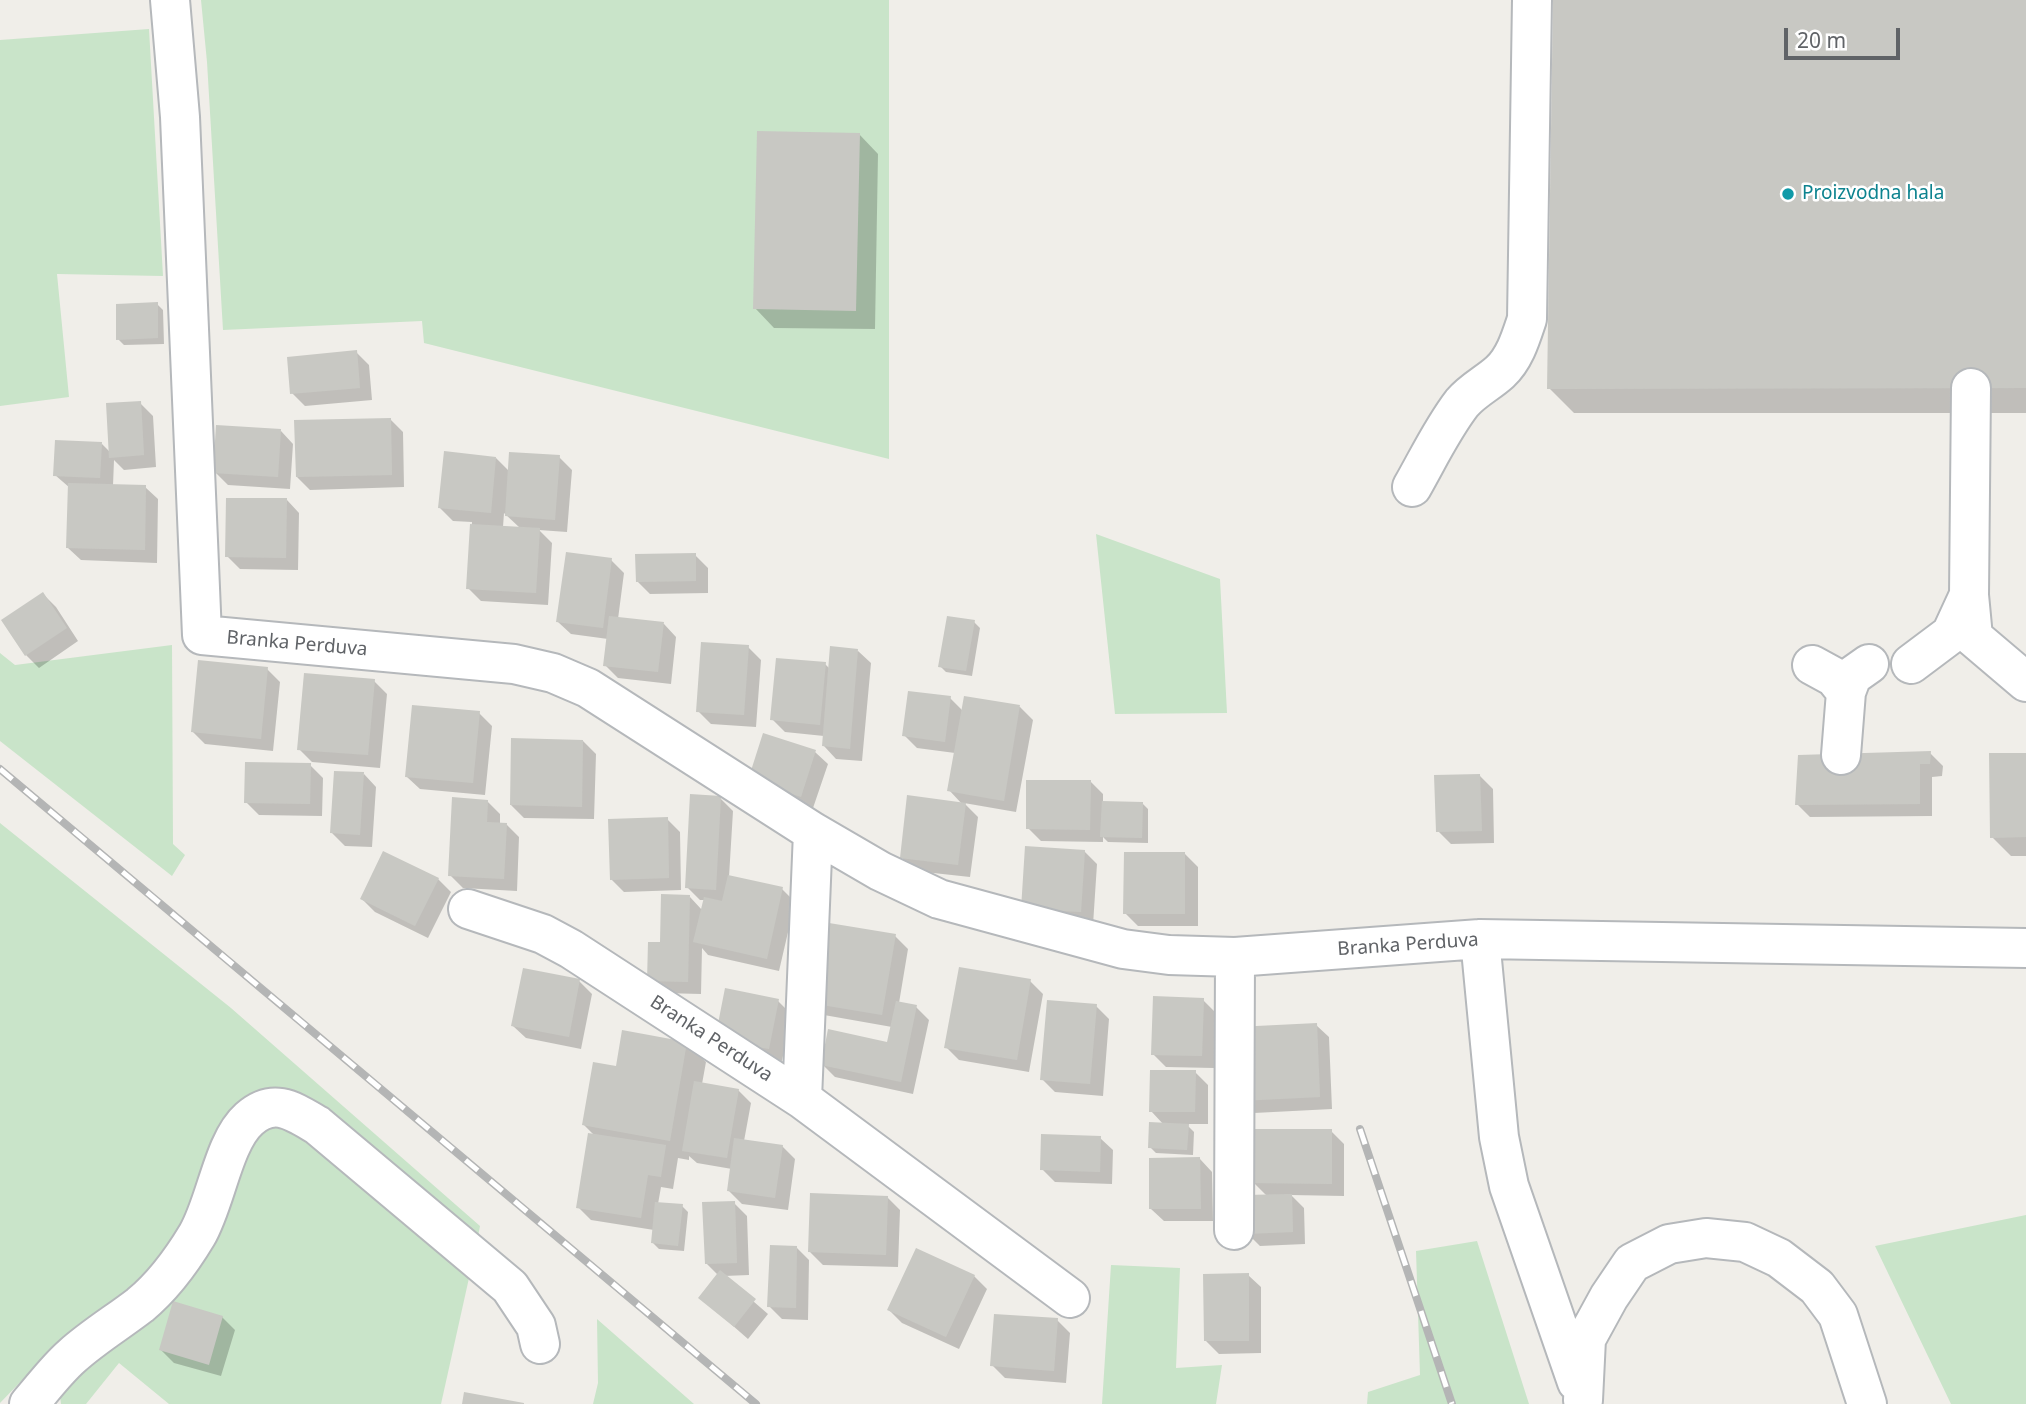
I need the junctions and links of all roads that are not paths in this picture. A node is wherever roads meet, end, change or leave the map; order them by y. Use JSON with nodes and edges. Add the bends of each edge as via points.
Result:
{"nodes":[{"id":1,"x":170,"y":0,"type":"edge"},
{"id":2,"x":1532,"y":0,"type":"edge"},
{"id":3,"x":1971,"y":388,"type":"dead end"},
{"id":4,"x":1412,"y":487,"type":"dead end"},
{"id":5,"x":1969,"y":596,"type":"junction"},
{"id":6,"x":1911,"y":663,"type":"dead end"},
{"id":7,"x":1812,"y":665,"type":"dead end"},
{"id":8,"x":2026,"y":682,"type":"edge"},
{"id":9,"x":1841,"y":755,"type":"dead end"},
{"id":10,"x":813,"y":832,"type":"junction"},
{"id":11,"x":468,"y":909,"type":"dead end"},
{"id":12,"x":1480,"y":939,"type":"junction"},
{"id":13,"x":2026,"y":948,"type":"edge"},
{"id":14,"x":1234,"y":957,"type":"junction"},
{"id":15,"x":802,"y":1099,"type":"junction"},
{"id":16,"x":1234,"y":1230,"type":"dead end"},
{"id":17,"x":1070,"y":1298,"type":"dead end"},
{"id":18,"x":540,"y":1344,"type":"dead end"},
{"id":19,"x":1584,"y":1402,"type":"edge"},
{"id":20,"x":29,"y":1404,"type":"edge"},
{"id":21,"x":1867,"y":1404,"type":"edge"}],
"edges":[{"from":1,"to":10,"type":"street","name":"Branka Perduva","via":[[180,117],[202,635],[514,664],[553,673],[588,688]]},
{"from":2,"to":4,"type":"street","via":[[1527,319],[1517,347],[1501,371],[1464,401]]},
{"from":3,"to":5,"type":"street"},
{"from":5,"to":6,"type":"street","via":[[1951,634]]},
{"from":5,"to":8,"type":"street","via":[[1973,637]]},
{"from":7,"to":9,"type":"street","via":[[1834,677],[1857,678]]},
{"from":10,"to":14,"type":"street","name":"Branka Perduva","via":[[939,899],[1123,949]]},
{"from":10,"to":15,"type":"street","name":"Branka Perduva"},
{"from":11,"to":15,"type":"street","name":"Branka Perduva","via":[[543,934],[572,949]]},
{"from":12,"to":13,"type":"street","name":"Branka Perduva"},
{"from":12,"to":14,"type":"street","name":"Branka Perduva"},
{"from":12,"to":19,"type":"street","via":[[1499,1137],[1509,1186]]},
{"from":14,"to":16,"type":"street"},
{"from":15,"to":17,"type":"street","name":"Branka Perduva"},
{"from":18,"to":20,"type":"street","via":[[536,1326],[510,1287],[317,1125],[278,1107],[261,1110],[247,1120],[233,1141],[199,1232],[179,1263],[143,1302],[72,1356]]},
{"from":19,"to":21,"type":"street","via":[[1586,1339],[1632,1263],[1669,1244],[1706,1238],[1745,1242],[1779,1258],[1818,1287],[1838,1315]]}]}
